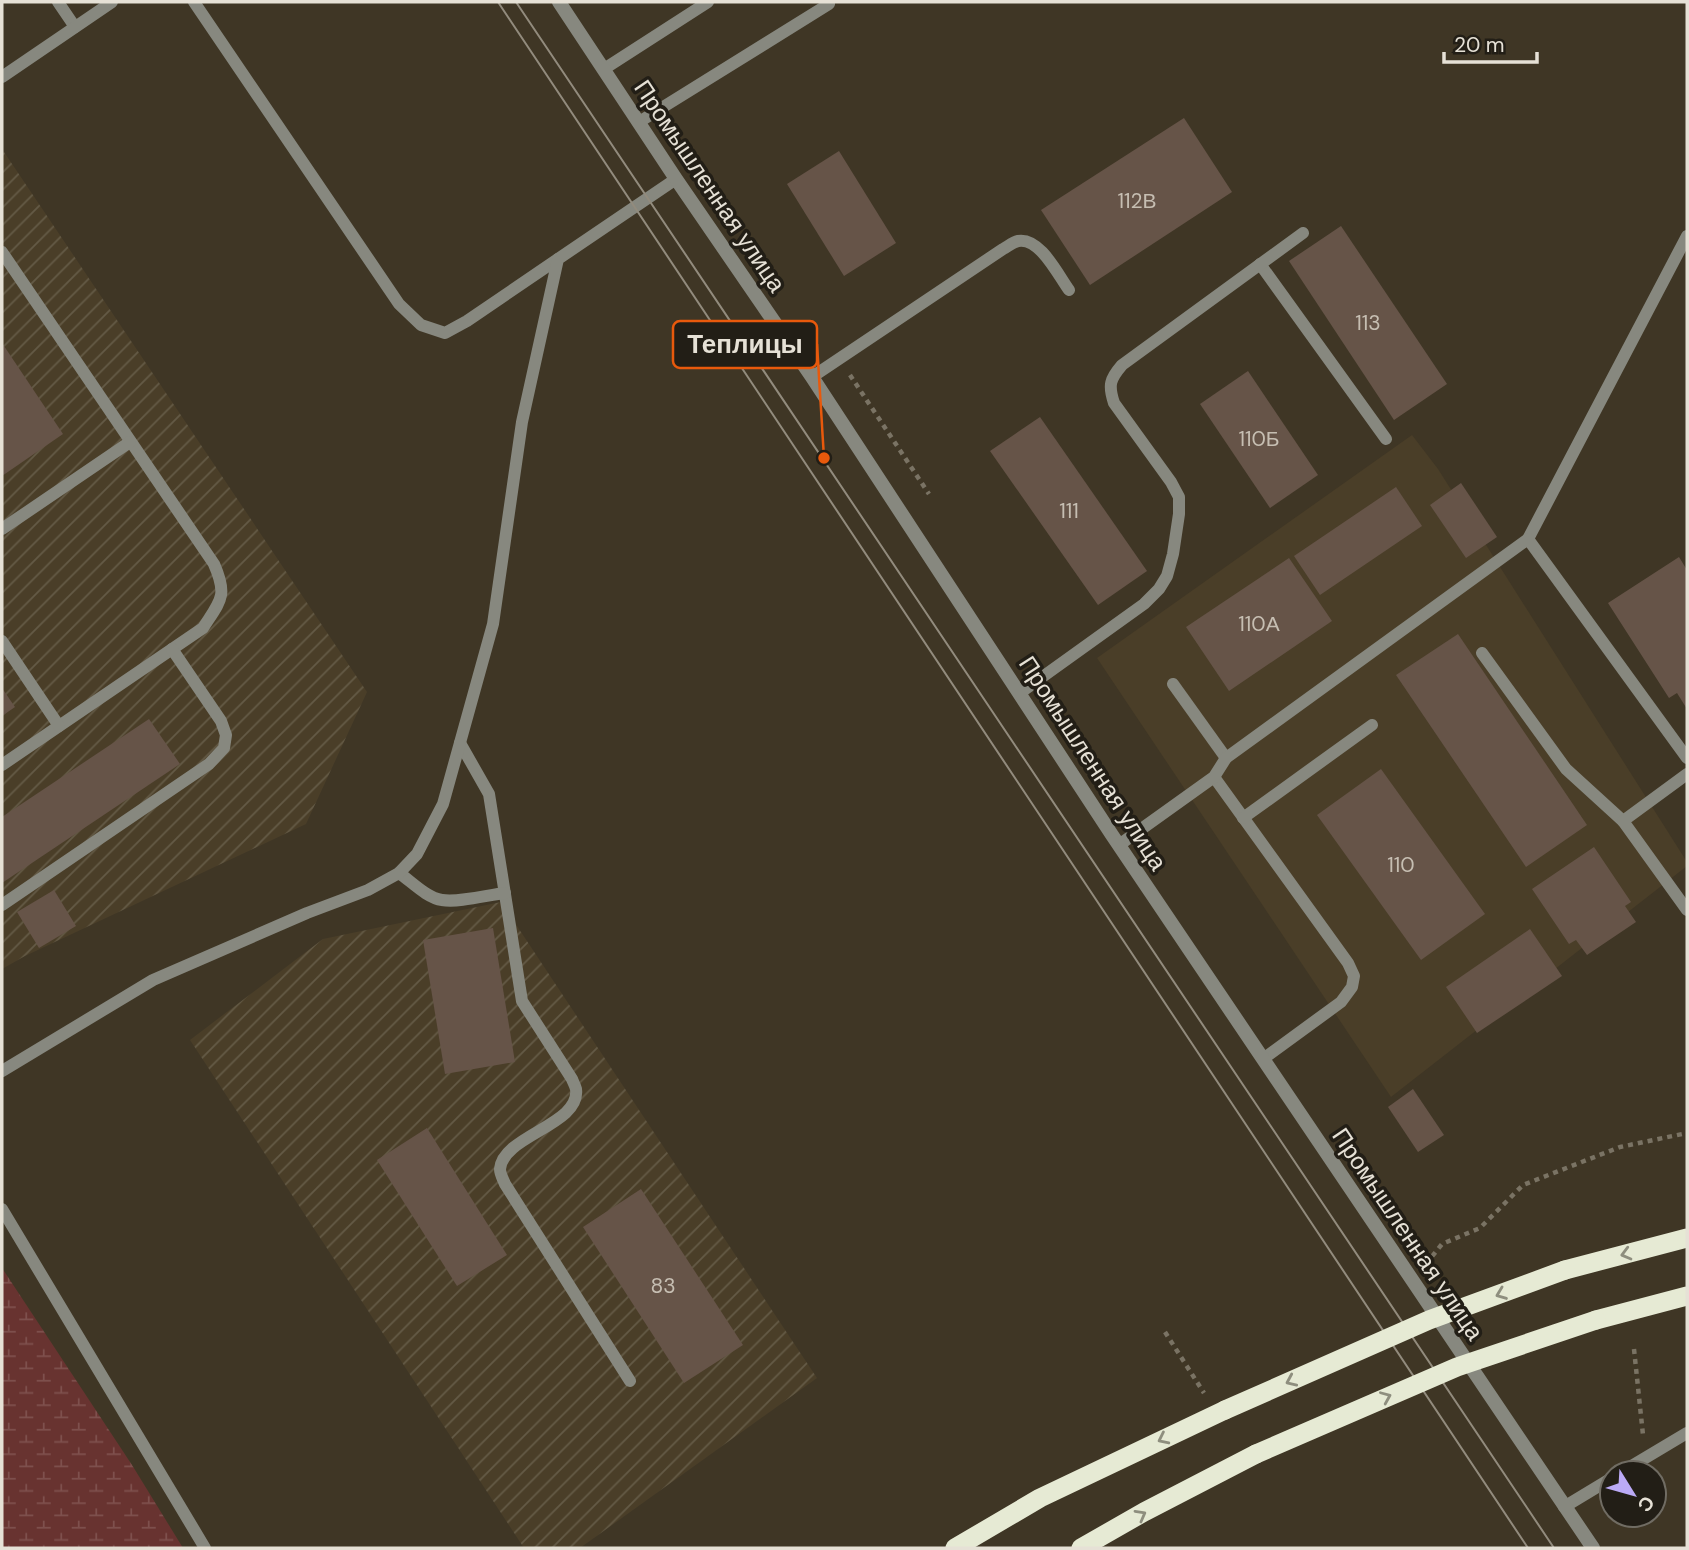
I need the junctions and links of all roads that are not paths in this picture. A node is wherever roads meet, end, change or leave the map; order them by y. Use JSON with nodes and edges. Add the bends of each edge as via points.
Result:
{"nodes":[{"id":1,"x":58,"y":2,"type":"edge"},
{"id":2,"x":112,"y":2,"type":"edge"},
{"id":3,"x":194,"y":2,"type":"edge"},
{"id":4,"x":559,"y":2,"type":"edge"},
{"id":5,"x":708,"y":2,"type":"edge"},
{"id":6,"x":829,"y":4,"type":"dead end"},
{"id":7,"x":75,"y":27,"type":"junction"},
{"id":8,"x":604,"y":69,"type":"junction"},
{"id":9,"x":2,"y":77,"type":"edge"},
{"id":10,"x":639,"y":122,"type":"junction"},
{"id":11,"x":676,"y":179,"type":"junction"},
{"id":12,"x":1303,"y":233,"type":"dead end"},
{"id":13,"x":1687,"y":236,"type":"edge"},
{"id":14,"x":2,"y":252,"type":"edge"},
{"id":15,"x":558,"y":259,"type":"junction"},
{"id":16,"x":1260,"y":264,"type":"junction"},
{"id":17,"x":1069,"y":290,"type":"dead end"},
{"id":18,"x":812,"y":377,"type":"junction"},
{"id":19,"x":1387,"y":439,"type":"dead end"},
{"id":20,"x":130,"y":442,"type":"junction"},
{"id":21,"x":2,"y":529,"type":"edge"},
{"id":22,"x":1528,"y":539,"type":"junction"},
{"id":23,"x":2,"y":641,"type":"edge"},
{"id":24,"x":172,"y":649,"type":"junction"},
{"id":25,"x":1482,"y":653,"type":"dead end"},
{"id":26,"x":1173,"y":684,"type":"dead end"},
{"id":27,"x":1020,"y":693,"type":"junction"},
{"id":28,"x":1372,"y":725,"type":"dead end"},
{"id":29,"x":59,"y":726,"type":"junction"},
{"id":30,"x":460,"y":743,"type":"junction"},
{"id":31,"x":1226,"y":758,"type":"junction"},
{"id":32,"x":1687,"y":758,"type":"edge"},
{"id":33,"x":2,"y":765,"type":"edge"},
{"id":34,"x":1687,"y":774,"type":"edge"},
{"id":35,"x":1214,"y":776,"type":"junction"},
{"id":36,"x":1243,"y":818,"type":"junction"},
{"id":37,"x":1623,"y":821,"type":"junction"},
{"id":38,"x":1119,"y":845,"type":"junction"},
{"id":39,"x":399,"y":873,"type":"junction"},
{"id":40,"x":505,"y":893,"type":"junction"},
{"id":41,"x":2,"y":905,"type":"edge"},
{"id":42,"x":1687,"y":910,"type":"edge"},
{"id":43,"x":1263,"y":1059,"type":"junction"},
{"id":44,"x":2,"y":1071,"type":"edge"},
{"id":45,"x":2,"y":1209,"type":"edge"},
{"id":46,"x":1687,"y":1238,"type":"edge"},
{"id":47,"x":1687,"y":1296,"type":"edge"},
{"id":48,"x":630,"y":1381,"type":"dead end"},
{"id":49,"x":1687,"y":1433,"type":"edge"},
{"id":50,"x":1643,"y":1459,"type":"edge"},
{"id":51,"x":1598,"y":1486,"type":"edge"},
{"id":52,"x":1564,"y":1507,"type":"junction"},
{"id":53,"x":205,"y":1548,"type":"edge"},
{"id":54,"x":955,"y":1548,"type":"edge"},
{"id":55,"x":1081,"y":1548,"type":"edge"},
{"id":56,"x":1593,"y":1548,"type":"edge"}],
"edges":[{"from":1,"to":7,"type":"lane"},
{"from":2,"to":7,"type":"lane"},
{"from":3,"to":15,"type":"lane","via":[[400,304],[421,325],[445,332]]},
{"from":4,"to":8,"type":"street","name":"Промышленная улица"},
{"from":5,"to":8,"type":"lane"},
{"from":6,"to":10,"type":"lane"},
{"from":7,"to":9,"type":"lane"},
{"from":8,"to":10,"type":"street","name":"Промышленная улица"},
{"from":10,"to":11,"type":"street","name":"Промышленная улица"},
{"from":11,"to":15,"type":"lane"},
{"from":11,"to":18,"type":"street","name":"Промышленная улица"},
{"from":12,"to":16,"type":"lane"},
{"from":13,"to":22,"type":"lane"},
{"from":14,"to":20,"type":"lane"},
{"from":15,"to":30,"type":"lane","via":[[522,422],[493,624]]},
{"from":16,"to":19,"type":"lane"},
{"from":16,"to":27,"type":"lane","via":[[1113,375],[1109,389],[1114,403],[1179,497],[1167,576],[1143,604]]},
{"from":17,"to":18,"type":"lane","via":[[1043,252],[1019,241]]},
{"from":18,"to":27,"type":"street","name":"Промышленная улица"},
{"from":20,"to":21,"type":"lane"},
{"from":20,"to":24,"type":"lane","via":[[214,564],[222,584],[220,601],[204,628]]},
{"from":22,"to":31,"type":"lane"},
{"from":22,"to":32,"type":"lane"},
{"from":23,"to":29,"type":"lane"},
{"from":24,"to":29,"type":"lane"},
{"from":24,"to":41,"type":"lane","via":[[221,721],[226,735],[223,748],[209,764]]},
{"from":25,"to":37,"type":"lane","via":[[1566,769]]},
{"from":26,"to":31,"type":"lane"},
{"from":27,"to":38,"type":"street","name":"Промышленная улица"},
{"from":28,"to":36,"type":"lane"},
{"from":29,"to":33,"type":"lane"},
{"from":30,"to":39,"type":"lane","via":[[443,804],[417,854]]},
{"from":30,"to":40,"type":"lane","via":[[489,794]]},
{"from":31,"to":35,"type":"lane"},
{"from":34,"to":37,"type":"lane"},
{"from":35,"to":36,"type":"lane"},
{"from":35,"to":38,"type":"lane"},
{"from":36,"to":43,"type":"lane","via":[[1354,976],[1341,1002]]},
{"from":37,"to":42,"type":"lane"},
{"from":38,"to":43,"type":"street","name":"Промышленная улица"},
{"from":39,"to":40,"type":"lane","via":[[441,900]]},
{"from":39,"to":44,"type":"lane","via":[[153,980]]},
{"from":40,"to":48,"type":"lane","via":[[522,1001],[576,1089],[574,1101],[562,1116],[512,1148],[500,1171]]},
{"from":43,"to":52,"type":"street","name":"Промышленная улица"},
{"from":45,"to":53,"type":"lane"},
{"from":46,"to":54,"type":"highway","one_way":true,"bridge":true,"via":[[1565,1270],[1429,1321],[1224,1410],[1040,1498]]},
{"from":55,"to":47,"type":"highway","one_way":true,"bridge":true,"via":[[1256,1454],[1457,1367],[1596,1320]]},
{"from":49,"to":50,"type":"lane"},
{"from":51,"to":52,"type":"lane"},
{"from":52,"to":56,"type":"street","name":"Промышленная улица"}]}
